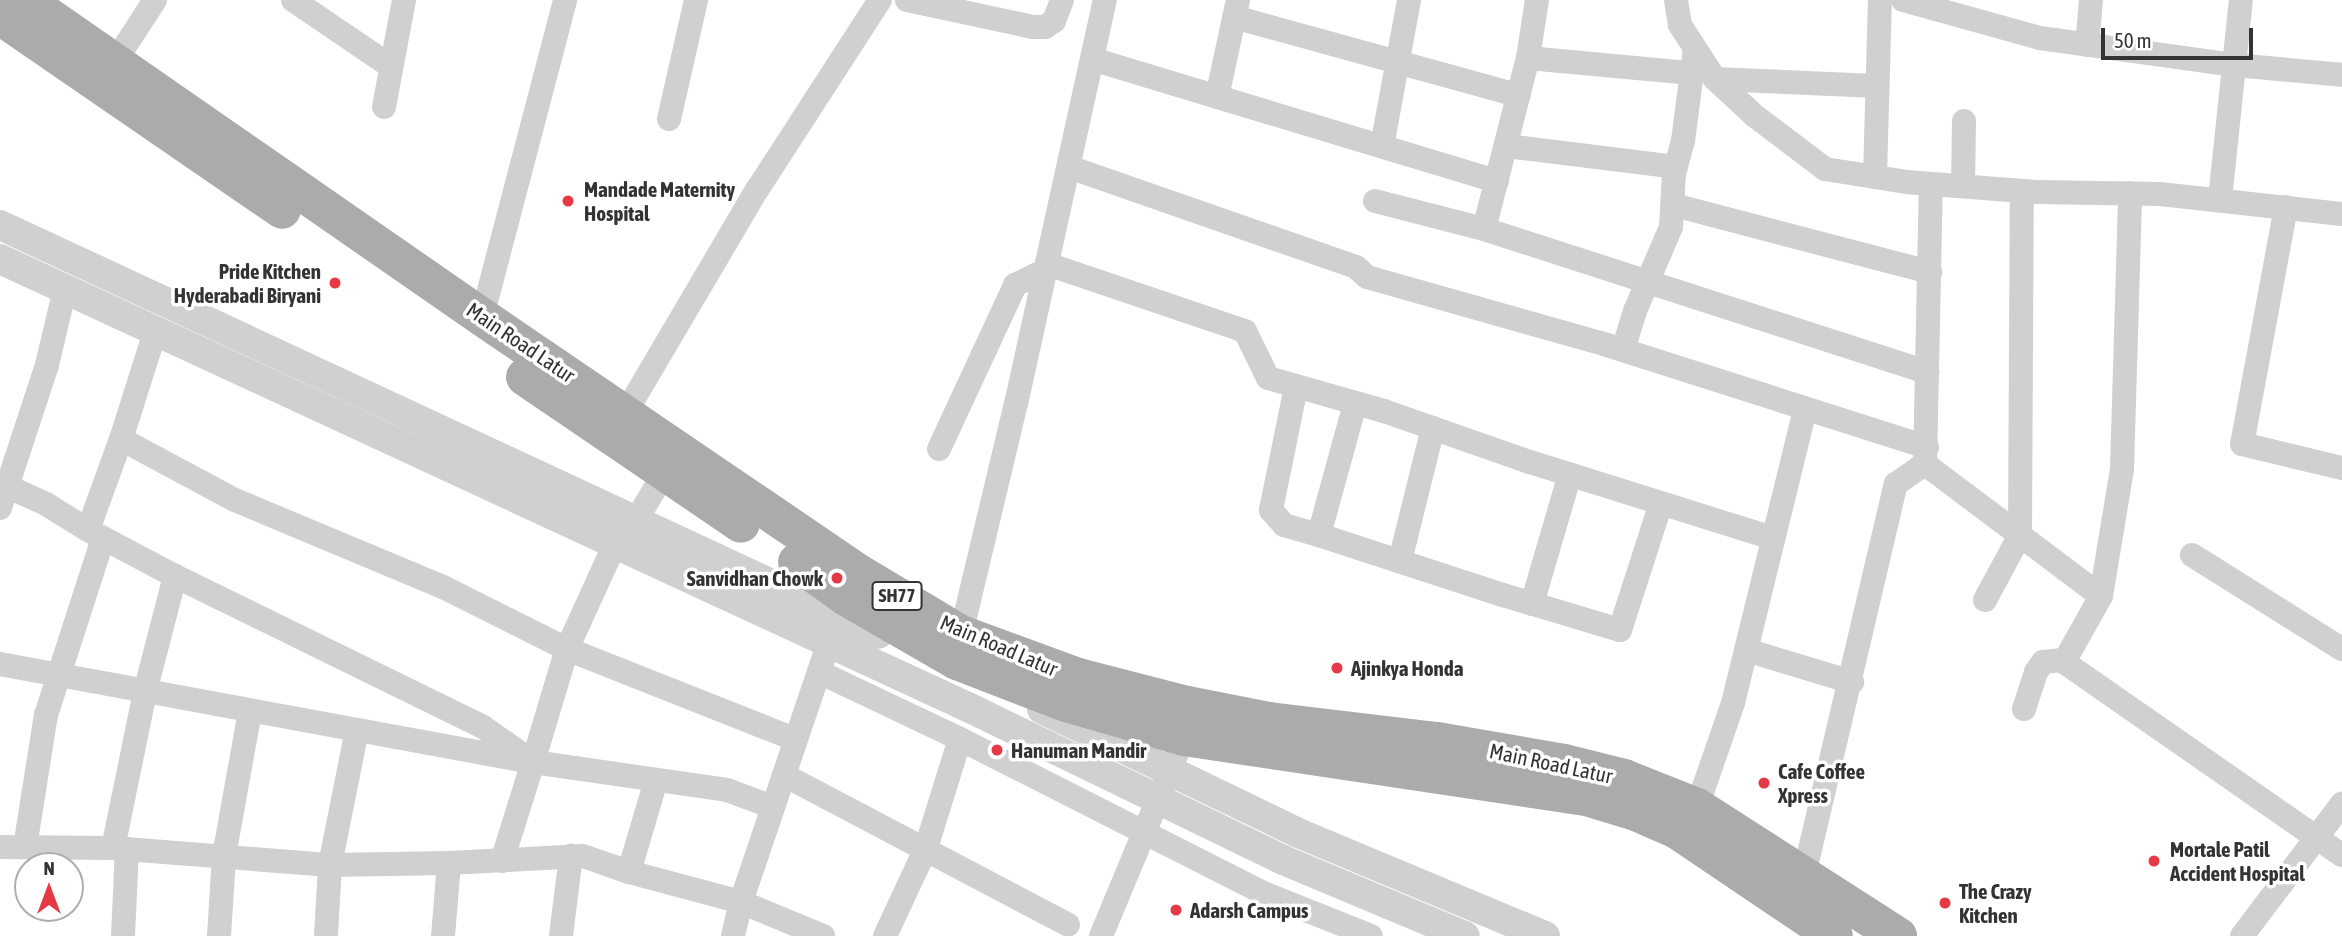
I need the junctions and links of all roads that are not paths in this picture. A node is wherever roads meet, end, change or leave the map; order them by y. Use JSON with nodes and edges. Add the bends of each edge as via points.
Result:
{"nodes":[{"id":1,"x":25,"y":0,"type":"edge"},
{"id":2,"x":155,"y":0,"type":"edge"},
{"id":3,"x":293,"y":0,"type":"edge"},
{"id":4,"x":404,"y":0,"type":"edge"},
{"id":5,"x":565,"y":0,"type":"edge"},
{"id":6,"x":696,"y":0,"type":"edge"},
{"id":7,"x":880,"y":0,"type":"edge"},
{"id":8,"x":907,"y":0,"type":"edge"},
{"id":9,"x":1062,"y":0,"type":"edge"},
{"id":10,"x":1105,"y":0,"type":"edge"},
{"id":11,"x":1409,"y":0,"type":"edge"},
{"id":12,"x":1537,"y":0,"type":"edge"},
{"id":13,"x":1676,"y":0,"type":"edge"},
{"id":14,"x":1880,"y":0,"type":"edge"},
{"id":15,"x":1903,"y":0,"type":"edge"},
{"id":16,"x":2091,"y":0,"type":"edge"},
{"id":17,"x":2241,"y":0,"type":"edge"},
{"id":18,"x":1231,"y":6,"type":"edge"},
{"id":19,"x":0,"y":16,"type":"edge"},
{"id":20,"x":2087,"y":45,"type":"junction"},
{"id":21,"x":1528,"y":58,"type":"junction"},
{"id":22,"x":1092,"y":59,"type":"junction"},
{"id":23,"x":116,"y":60,"type":"junction"},
{"id":24,"x":1399,"y":60,"type":"junction"},
{"id":25,"x":1693,"y":61,"type":"junction"},
{"id":26,"x":2235,"y":65,"type":"junction"},
{"id":27,"x":390,"y":66,"type":"junction"},
{"id":28,"x":2342,"y":75,"type":"edge"},
{"id":29,"x":1715,"y":79,"type":"junction"},
{"id":30,"x":1877,"y":86,"type":"junction"},
{"id":31,"x":1518,"y":95,"type":"junction"},
{"id":32,"x":1217,"y":97,"type":"junction"},
{"id":33,"x":384,"y":107,"type":"dead end"},
{"id":34,"x":668,"y":119,"type":"dead end"},
{"id":35,"x":1964,"y":121,"type":"dead end"},
{"id":36,"x":1382,"y":145,"type":"junction"},
{"id":37,"x":1506,"y":146,"type":"junction"},
{"id":38,"x":1069,"y":167,"type":"junction"},
{"id":39,"x":1676,"y":167,"type":"junction"},
{"id":40,"x":1875,"y":177,"type":"junction"},
{"id":41,"x":1497,"y":181,"type":"junction"},
{"id":42,"x":1931,"y":184,"type":"junction"},
{"id":43,"x":1963,"y":186,"type":"junction"},
{"id":44,"x":2022,"y":191,"type":"junction"},
{"id":45,"x":2130,"y":193,"type":"junction"},
{"id":46,"x":2220,"y":200,"type":"junction"},
{"id":47,"x":1376,"y":201,"type":"dead end"},
{"id":48,"x":1674,"y":205,"type":"junction"},
{"id":49,"x":2286,"y":206,"type":"junction"},
{"id":50,"x":2342,"y":214,"type":"edge"},
{"id":51,"x":0,"y":225,"type":"edge"},
{"id":52,"x":1484,"y":229,"type":"junction"},
{"id":53,"x":0,"y":259,"type":"edge"},
{"id":54,"x":1047,"y":267,"type":"junction"},
{"id":55,"x":1930,"y":272,"type":"junction"},
{"id":56,"x":1647,"y":282,"type":"junction"},
{"id":57,"x":65,"y":289,"type":"junction"},
{"id":58,"x":482,"y":317,"type":"junction"},
{"id":59,"x":155,"y":332,"type":"junction"},
{"id":60,"x":1623,"y":350,"type":"junction"},
{"id":61,"x":1927,"y":372,"type":"junction"},
{"id":62,"x":1296,"y":387,"type":"junction"},
{"id":63,"x":1355,"y":404,"type":"junction"},
{"id":64,"x":1805,"y":409,"type":"junction"},
{"id":65,"x":626,"y":412,"type":"junction"},
{"id":66,"x":1433,"y":428,"type":"junction"},
{"id":67,"x":121,"y":439,"type":"junction"},
{"id":68,"x":939,"y":449,"type":"dead end"},
{"id":69,"x":1926,"y":456,"type":"junction"},
{"id":70,"x":2342,"y":468,"type":"edge"},
{"id":71,"x":665,"y":472,"type":"junction"},
{"id":72,"x":1570,"y":474,"type":"junction"},
{"id":73,"x":2,"y":492,"type":"edge"},
{"id":74,"x":1661,"y":503,"type":"junction"},
{"id":75,"x":635,"y":522,"type":"junction"},
{"id":76,"x":95,"y":534,"type":"junction"},
{"id":77,"x":1319,"y":535,"type":"junction"},
{"id":78,"x":2020,"y":535,"type":"junction"},
{"id":79,"x":1773,"y":538,"type":"junction"},
{"id":80,"x":614,"y":546,"type":"junction"},
{"id":81,"x":2192,"y":555,"type":"dead end"},
{"id":82,"x":1400,"y":561,"type":"junction"},
{"id":83,"x":175,"y":576,"type":"junction"},
{"id":84,"x":847,"y":595,"type":"junction"},
{"id":85,"x":2101,"y":596,"type":"junction"},
{"id":86,"x":1985,"y":600,"type":"dead end"},
{"id":87,"x":1532,"y":604,"type":"junction"},
{"id":88,"x":828,"y":644,"type":"junction"},
{"id":89,"x":567,"y":649,"type":"junction"},
{"id":90,"x":2342,"y":649,"type":"edge"},
{"id":91,"x":1746,"y":650,"type":"junction"},
{"id":92,"x":957,"y":654,"type":"junction"},
{"id":93,"x":2064,"y":662,"type":"junction"},
{"id":94,"x":0,"y":664,"type":"edge"},
{"id":95,"x":819,"y":672,"type":"junction"},
{"id":96,"x":57,"y":675,"type":"junction"},
{"id":97,"x":1852,"y":682,"type":"junction"},
{"id":98,"x":145,"y":692,"type":"junction"},
{"id":99,"x":945,"y":697,"type":"junction"},
{"id":100,"x":2024,"y":709,"type":"dead end"},
{"id":101,"x":250,"y":711,"type":"junction"},
{"id":102,"x":357,"y":730,"type":"junction"},
{"id":103,"x":794,"y":739,"type":"junction"},
{"id":104,"x":960,"y":739,"type":"junction"},
{"id":105,"x":1178,"y":754,"type":"junction"},
{"id":106,"x":533,"y":762,"type":"junction"},
{"id":107,"x":784,"y":775,"type":"junction"},
{"id":108,"x":656,"y":779,"type":"junction"},
{"id":109,"x":1158,"y":799,"type":"junction"},
{"id":110,"x":2342,"y":804,"type":"edge"},
{"id":111,"x":773,"y":807,"type":"junction"},
{"id":112,"x":1697,"y":807,"type":"junction"},
{"id":113,"x":1143,"y":834,"type":"junction"},
{"id":114,"x":2316,"y":838,"type":"junction"},
{"id":115,"x":25,"y":847,"type":"junction"},
{"id":116,"x":0,"y":848,"type":"edge"},
{"id":117,"x":120,"y":848,"type":"junction"},
{"id":118,"x":926,"y":848,"type":"junction"},
{"id":119,"x":2342,"y":855,"type":"edge"},
{"id":120,"x":224,"y":856,"type":"junction"},
{"id":121,"x":571,"y":856,"type":"junction"},
{"id":122,"x":502,"y":861,"type":"junction"},
{"id":123,"x":449,"y":863,"type":"junction"},
{"id":124,"x":330,"y":866,"type":"junction"},
{"id":125,"x":629,"y":872,"type":"junction"},
{"id":126,"x":1804,"y":875,"type":"junction"},
{"id":127,"x":741,"y":902,"type":"junction"},
{"id":128,"x":1066,"y":931,"type":"edge"},
{"id":129,"x":123,"y":936,"type":"edge"},
{"id":130,"x":219,"y":936,"type":"edge"},
{"id":131,"x":326,"y":936,"type":"edge"},
{"id":132,"x":443,"y":936,"type":"edge"},
{"id":133,"x":561,"y":936,"type":"edge"},
{"id":134,"x":733,"y":936,"type":"edge"},
{"id":135,"x":823,"y":936,"type":"edge"},
{"id":136,"x":885,"y":936,"type":"edge"},
{"id":137,"x":1099,"y":936,"type":"edge"},
{"id":138,"x":1371,"y":936,"type":"edge"},
{"id":139,"x":1465,"y":936,"type":"edge"},
{"id":140,"x":1545,"y":936,"type":"edge"},
{"id":141,"x":1834,"y":936,"type":"edge"},
{"id":142,"x":1898,"y":936,"type":"edge"},
{"id":143,"x":2242,"y":936,"type":"edge"}],
"edges":[{"from":1,"to":23,"type":"main road","name":"Main Road Latur","number":"SH77"},
{"from":2,"to":23,"type":"street"},
{"from":3,"to":27,"type":"street"},
{"from":4,"to":27,"type":"street"},
{"from":5,"to":58,"type":"street"},
{"from":6,"to":34,"type":"street"},
{"from":7,"to":65,"type":"street","via":[[757,190]]},
{"from":8,"to":9,"type":"street","via":[[1033,27],[1054,22]]},
{"from":10,"to":22,"type":"street"},
{"from":11,"to":24,"type":"street"},
{"from":12,"to":21,"type":"street"},
{"from":13,"to":25,"type":"street"},
{"from":14,"to":30,"type":"street"},
{"from":15,"to":20,"type":"street","via":[[2040,38]]},
{"from":16,"to":20,"type":"street"},
{"from":17,"to":26,"type":"street"},
{"from":18,"to":24,"type":"street"},
{"from":18,"to":32,"type":"street"},
{"from":19,"to":71,"type":"main road","name":"Main Road Latur","number":"SH77"},
{"from":20,"to":26,"type":"street"},
{"from":21,"to":25,"type":"street"},
{"from":21,"to":31,"type":"street"},
{"from":22,"to":32,"type":"street"},
{"from":22,"to":38,"type":"street"},
{"from":23,"to":58,"type":"main road","name":"Main Road Latur","number":"SH77"},
{"from":24,"to":31,"type":"street"},
{"from":24,"to":36,"type":"street"},
{"from":25,"to":29,"type":"street"},
{"from":25,"to":39,"type":"street"},
{"from":26,"to":28,"type":"street"},
{"from":26,"to":46,"type":"street"},
{"from":27,"to":33,"type":"street"},
{"from":29,"to":30,"type":"street"},
{"from":29,"to":40,"type":"street","via":[[1825,169]]},
{"from":30,"to":40,"type":"street"},
{"from":31,"to":37,"type":"street"},
{"from":32,"to":36,"type":"street"},
{"from":35,"to":43,"type":"street"},
{"from":36,"to":41,"type":"street"},
{"from":37,"to":39,"type":"street"},
{"from":37,"to":41,"type":"street"},
{"from":38,"to":54,"type":"street"},
{"from":38,"to":60,"type":"street","via":[[1356,267],[1367,277]]},
{"from":39,"to":48,"type":"street"},
{"from":40,"to":42,"type":"street"},
{"from":41,"to":52,"type":"street"},
{"from":42,"to":43,"type":"street"},
{"from":42,"to":55,"type":"street"},
{"from":43,"to":44,"type":"street"},
{"from":44,"to":45,"type":"street"},
{"from":44,"to":78,"type":"street"},
{"from":45,"to":46,"type":"street"},
{"from":45,"to":85,"type":"street","via":[[2122,469]]},
{"from":46,"to":49,"type":"street"},
{"from":47,"to":52,"type":"street"},
{"from":48,"to":55,"type":"street"},
{"from":48,"to":56,"type":"street","via":[[1671,227]]},
{"from":49,"to":50,"type":"street"},
{"from":49,"to":70,"type":"street","via":[[2242,444]]},
{"from":51,"to":75,"type":"street"},
{"from":52,"to":56,"type":"street"},
{"from":53,"to":57,"type":"street"},
{"from":54,"to":62,"type":"street","via":[[1245,331],[1268,378]]},
{"from":54,"to":68,"type":"street","via":[[1015,285]]},
{"from":54,"to":92,"type":"street"},
{"from":55,"to":61,"type":"street"},
{"from":56,"to":60,"type":"street"},
{"from":56,"to":61,"type":"street"},
{"from":57,"to":59,"type":"street"},
{"from":57,"to":73,"type":"street","via":[[47,365]]},
{"from":58,"to":65,"type":"main road","name":"Main Road Latur","number":"SH77"},
{"from":59,"to":67,"type":"street"},
{"from":59,"to":80,"type":"street"},
{"from":60,"to":64,"type":"street"},
{"from":61,"to":69,"type":"street"},
{"from":62,"to":63,"type":"street"},
{"from":62,"to":77,"type":"street","via":[[1271,510],[1284,525]]},
{"from":63,"to":66,"type":"street"},
{"from":63,"to":77,"type":"street"},
{"from":64,"to":69,"type":"street"},
{"from":64,"to":79,"type":"street"},
{"from":65,"to":84,"type":"main road","name":"Main Road Latur","number":"SH77"},
{"from":66,"to":72,"type":"street"},
{"from":66,"to":82,"type":"street"},
{"from":67,"to":76,"type":"street"},
{"from":67,"to":89,"type":"street","via":[[236,500],[443,587]]},
{"from":69,"to":78,"type":"street"},
{"from":69,"to":97,"type":"street","via":[[1896,484]]},
{"from":71,"to":75,"type":"street"},
{"from":71,"to":84,"type":"main road","name":"Main Road Latur","number":"SH77"},
{"from":72,"to":74,"type":"street"},
{"from":72,"to":87,"type":"street"},
{"from":73,"to":76,"type":"street","via":[[46,504]]},
{"from":74,"to":79,"type":"street"},
{"from":74,"to":87,"type":"street","via":[[1620,630]]},
{"from":75,"to":84,"type":"street"},
{"from":76,"to":83,"type":"street"},
{"from":76,"to":96,"type":"street"},
{"from":77,"to":82,"type":"street"},
{"from":78,"to":85,"type":"street"},
{"from":78,"to":86,"type":"street"},
{"from":79,"to":91,"type":"street"},
{"from":80,"to":88,"type":"street"},
{"from":80,"to":89,"type":"street"},
{"from":81,"to":90,"type":"street"},
{"from":82,"to":87,"type":"street"},
{"from":83,"to":98,"type":"street"},
{"from":83,"to":106,"type":"street","via":[[483,727]]},
{"from":84,"to":88,"type":"street"},
{"from":84,"to":92,"type":"main road","name":"Main Road Latur","number":"SH77"},
{"from":85,"to":93,"type":"street"},
{"from":88,"to":95,"type":"street"},
{"from":88,"to":99,"type":"street"},
{"from":89,"to":103,"type":"street"},
{"from":89,"to":106,"type":"street"},
{"from":91,"to":97,"type":"street"},
{"from":91,"to":112,"type":"street"},
{"from":92,"to":99,"type":"street"},
{"from":92,"to":105,"type":"main road","name":"Main Road Latur","number":"SH77"},
{"from":92,"to":112,"type":"main road","name":"Main Road Latur","number":"SH77","via":[[1269,720],[1564,763],[1624,778]]},
{"from":93,"to":100,"type":"street","via":[[2043,662]]},
{"from":93,"to":114,"type":"street"},
{"from":94,"to":96,"type":"street"},
{"from":95,"to":103,"type":"street"},
{"from":95,"to":104,"type":"street"},
{"from":96,"to":98,"type":"street"},
{"from":96,"to":115,"type":"street"},
{"from":97,"to":126,"type":"street"},
{"from":98,"to":101,"type":"street"},
{"from":98,"to":117,"type":"street"},
{"from":99,"to":109,"type":"street"},
{"from":101,"to":102,"type":"street"},
{"from":101,"to":120,"type":"street"},
{"from":102,"to":106,"type":"street"},
{"from":102,"to":124,"type":"street"},
{"from":103,"to":107,"type":"street"},
{"from":104,"to":113,"type":"street"},
{"from":104,"to":118,"type":"street"},
{"from":105,"to":109,"type":"street"},
{"from":105,"to":140,"type":"street","via":[[1296,832]]},
{"from":105,"to":141,"type":"main road","name":"Main Road Latur","number":"SH77","via":[[1590,798],[1677,830]]},
{"from":106,"to":108,"type":"street"},
{"from":106,"to":122,"type":"street"},
{"from":107,"to":111,"type":"street"},
{"from":107,"to":118,"type":"street"},
{"from":108,"to":111,"type":"street","via":[[727,790]]},
{"from":108,"to":125,"type":"street"},
{"from":109,"to":113,"type":"street"},
{"from":109,"to":139,"type":"street","via":[[1283,860]]},
{"from":110,"to":114,"type":"street"},
{"from":111,"to":127,"type":"street"},
{"from":112,"to":126,"type":"main road","name":"Main Road Latur","number":"SH77"},
{"from":113,"to":137,"type":"street"},
{"from":113,"to":138,"type":"street","via":[[1263,893]]},
{"from":114,"to":119,"type":"street"},
{"from":114,"to":143,"type":"street"},
{"from":115,"to":116,"type":"street"},
{"from":115,"to":117,"type":"street"},
{"from":117,"to":120,"type":"street"},
{"from":117,"to":129,"type":"street"},
{"from":118,"to":128,"type":"street"},
{"from":118,"to":136,"type":"street"},
{"from":120,"to":124,"type":"street"},
{"from":120,"to":130,"type":"street"},
{"from":121,"to":122,"type":"street"},
{"from":121,"to":125,"type":"street"},
{"from":121,"to":133,"type":"street"},
{"from":122,"to":123,"type":"street"},
{"from":123,"to":124,"type":"street"},
{"from":123,"to":132,"type":"street"},
{"from":124,"to":131,"type":"street"},
{"from":125,"to":127,"type":"street"},
{"from":126,"to":142,"type":"main road","name":"Main Road Latur","number":"SH77"},
{"from":127,"to":134,"type":"street"},
{"from":127,"to":135,"type":"street"},
{"from":128,"to":137,"type":"street"}]}
